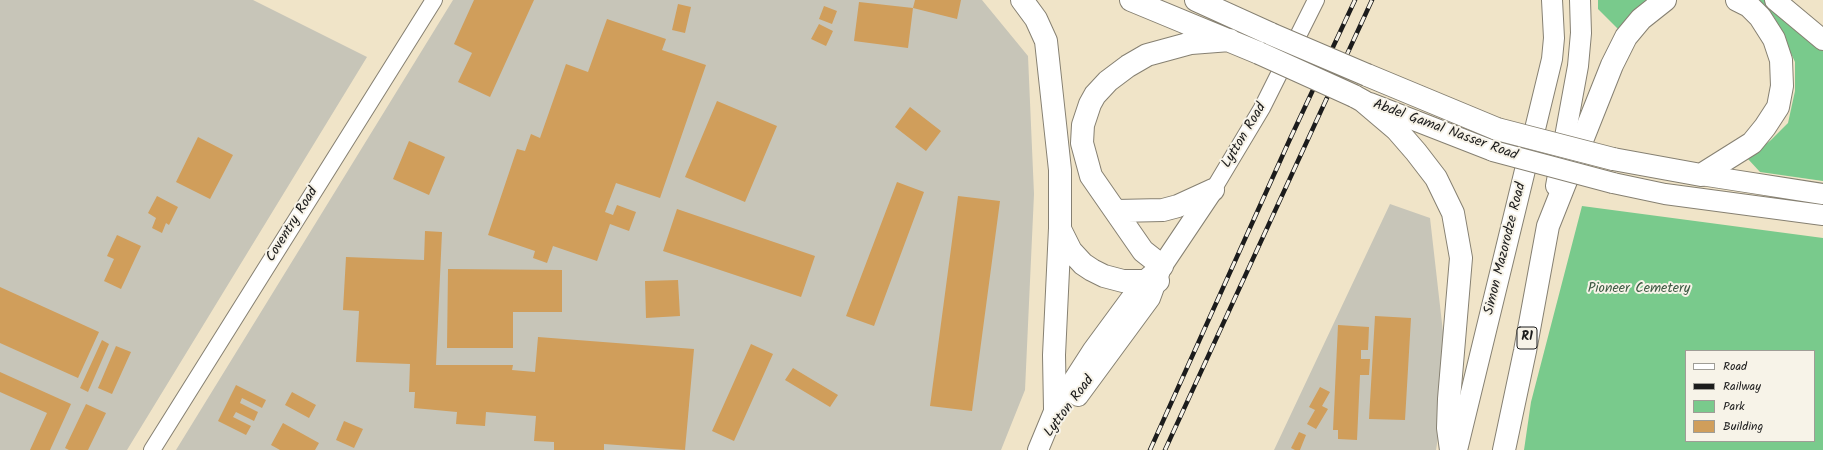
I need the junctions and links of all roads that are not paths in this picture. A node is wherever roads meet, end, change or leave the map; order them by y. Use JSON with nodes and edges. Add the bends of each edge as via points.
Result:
{"nodes":[{"id":1,"x":434,"y":0,"type":"edge"},
{"id":2,"x":1022,"y":0,"type":"edge"},
{"id":3,"x":1131,"y":0,"type":"edge"},
{"id":4,"x":1196,"y":0,"type":"edge"},
{"id":5,"x":1316,"y":0,"type":"edge"},
{"id":6,"x":1552,"y":0,"type":"edge"},
{"id":7,"x":1580,"y":0,"type":"edge"},
{"id":8,"x":1665,"y":0,"type":"edge"},
{"id":9,"x":1737,"y":0,"type":"edge"},
{"id":10,"x":1775,"y":0,"type":"edge"},
{"id":11,"x":1230,"y":40,"type":"junction"},
{"id":12,"x":1823,"y":40,"type":"edge"},
{"id":13,"x":1359,"y":98,"type":"junction"},
{"id":14,"x":1701,"y":175,"type":"junction"},
{"id":15,"x":1213,"y":190,"type":"junction"},
{"id":16,"x":1823,"y":194,"type":"edge"},
{"id":17,"x":1116,"y":211,"type":"junction"},
{"id":18,"x":1823,"y":215,"type":"edge"},
{"id":19,"x":1548,"y":226,"type":"junction"},
{"id":20,"x":1060,"y":228,"type":"junction"},
{"id":21,"x":1154,"y":276,"type":"junction"},
{"id":22,"x":1055,"y":410,"type":"junction"},
{"id":23,"x":1039,"y":448,"type":"edge"},
{"id":24,"x":152,"y":450,"type":"edge"},
{"id":25,"x":1451,"y":450,"type":"edge"},
{"id":26,"x":1457,"y":450,"type":"edge"},
{"id":27,"x":1504,"y":450,"type":"edge"}],
"edges":[{"from":1,"to":24,"type":"street","name":"Coventry Road"},
{"from":2,"to":20,"type":"highway","via":[[1036,19],[1046,41],[1060,170]]},
{"from":3,"to":11,"type":"highway","name":"Abdel Gamal Nasser Road"},
{"from":4,"to":14,"type":"highway","name":"Abdel Gamal Nasser Road","bridge":true,"via":[[1497,129],[1612,159]]},
{"from":5,"to":15,"type":"street","name":"Lytton Road","via":[[1262,108]]},
{"from":6,"to":26,"type":"main road","name":"Simon Mazorodze Road","via":[[1552,59]]},
{"from":7,"to":19,"type":"main road","number":"R1","via":[[1578,66]]},
{"from":8,"to":19,"type":"highway","via":[[1641,19],[1622,44]]},
{"from":9,"to":14,"type":"highway","via":[[1749,6],[1760,17],[1774,39],[1781,60],[1782,86],[1778,107],[1752,143]]},
{"from":10,"to":12,"type":"main road"},
{"from":11,"to":13,"type":"highway","name":"Abdel Gamal Nasser Road","bridge":true},
{"from":11,"to":17,"type":"highway","via":[[1191,43],[1147,55],[1113,77],[1095,95],[1083,125],[1084,156],[1091,176]]},
{"from":13,"to":18,"type":"main road","name":"Abdel Gamal Nasser Road","bridge":true,"via":[[1493,151],[1613,183],[1665,194]]},
{"from":13,"to":25,"type":"highway","via":[[1396,129],[1416,152],[1436,178],[1453,213],[1461,258],[1449,399],[1448,428]]},
{"from":14,"to":16,"type":"main road","name":"Abdel Gamal Nasser Road"},
{"from":15,"to":17,"type":"highway","via":[[1163,210]]},
{"from":15,"to":21,"type":"main road","name":"Lytton Road"},
{"from":17,"to":21,"type":"highway","via":[[1143,251]]},
{"from":19,"to":27,"type":"highway","number":"R1"},
{"from":20,"to":21,"type":"highway","via":[[1071,252],[1092,270],[1116,280]]},
{"from":20,"to":22,"type":"highway","via":[[1054,355]]},
{"from":21,"to":22,"type":"main road","name":"Lytton Road","via":[[1093,350]]},
{"from":21,"to":23,"type":"main road","name":"Lytton Road","via":[[1150,298]]},
{"from":22,"to":23,"type":"main road","name":"Lytton Road"}]}
